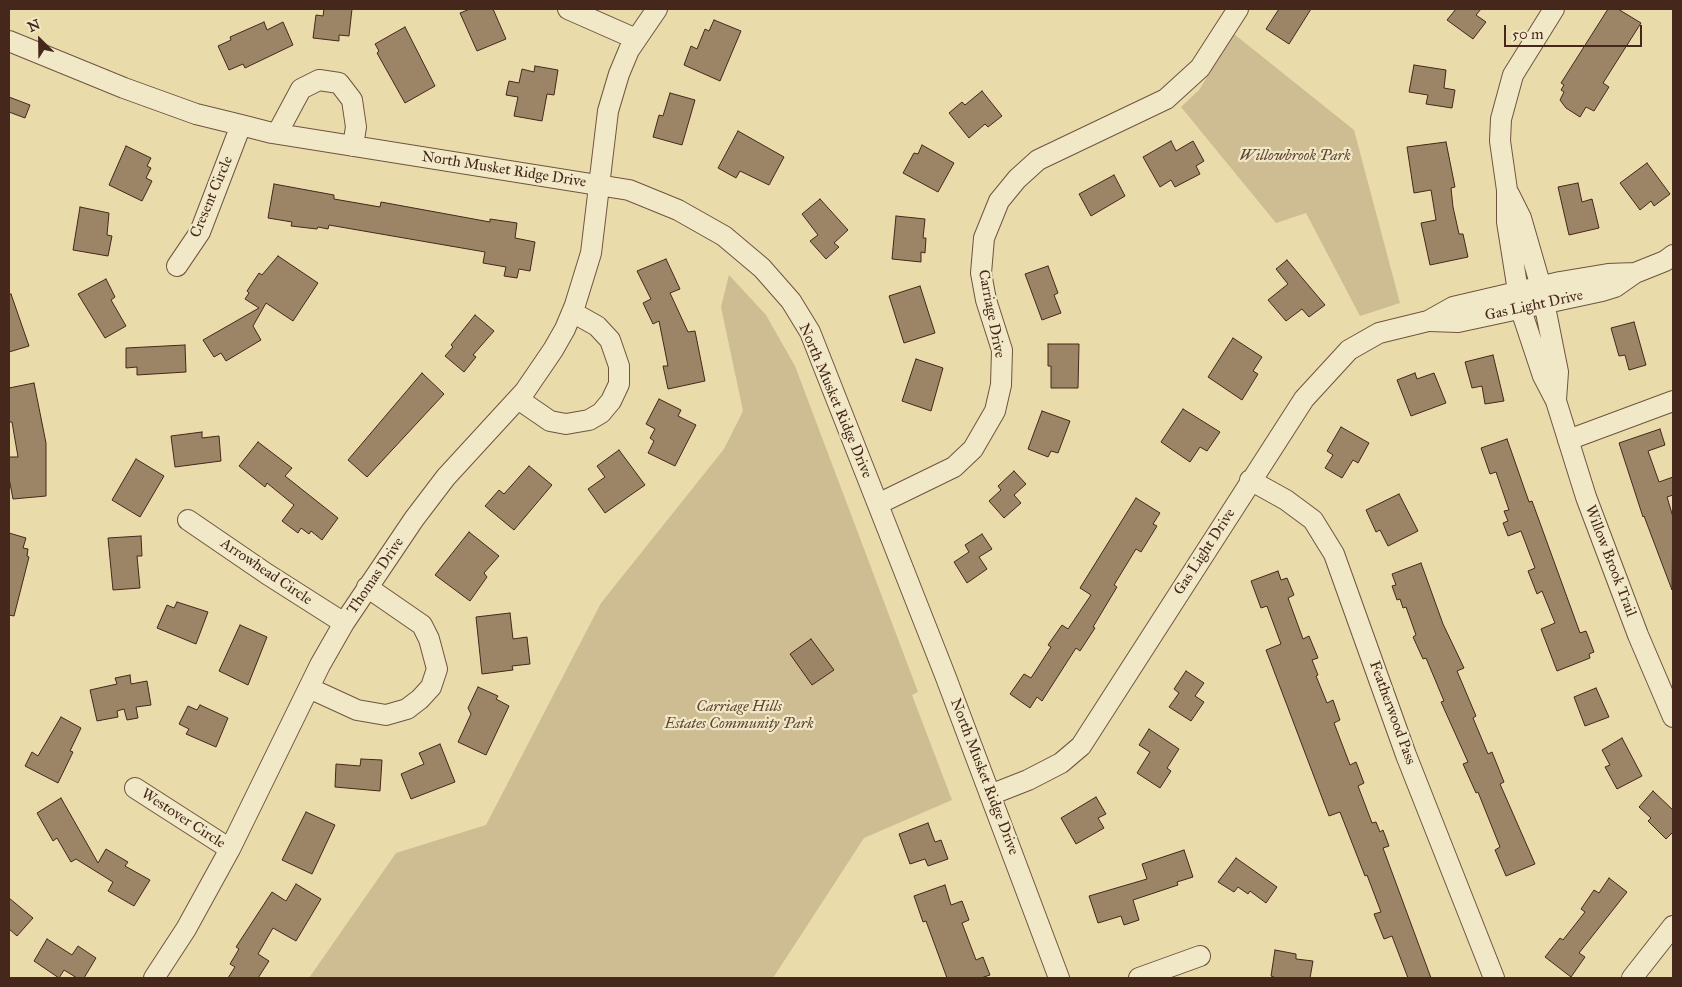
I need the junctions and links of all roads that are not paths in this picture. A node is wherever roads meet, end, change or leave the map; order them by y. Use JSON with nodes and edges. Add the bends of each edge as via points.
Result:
{"nodes":[{"id":1,"x":568,"y":9,"type":"edge"},
{"id":2,"x":657,"y":9,"type":"edge"},
{"id":3,"x":1238,"y":9,"type":"edge"},
{"id":4,"x":1554,"y":9,"type":"edge"},
{"id":5,"x":636,"y":39,"type":"junction"},
{"id":6,"x":9,"y":41,"type":"edge"},
{"id":7,"x":241,"y":125,"type":"junction"},
{"id":8,"x":272,"y":133,"type":"junction"},
{"id":9,"x":353,"y":146,"type":"junction"},
{"id":10,"x":599,"y":185,"type":"junction"},
{"id":11,"x":1507,"y":190,"type":"junction"},
{"id":12,"x":1673,"y":255,"type":"edge"},
{"id":13,"x":177,"y":266,"type":"dead end"},
{"id":14,"x":1543,"y":296,"type":"junction"},
{"id":15,"x":1520,"y":301,"type":"junction"},
{"id":16,"x":572,"y":312,"type":"junction"},
{"id":17,"x":518,"y":399,"type":"junction"},
{"id":18,"x":1556,"y":401,"type":"junction"},
{"id":19,"x":1673,"y":401,"type":"edge"},
{"id":20,"x":1568,"y":440,"type":"junction"},
{"id":21,"x":1250,"y":480,"type":"junction"},
{"id":22,"x":878,"y":504,"type":"junction"},
{"id":23,"x":188,"y":520,"type":"dead end"},
{"id":24,"x":367,"y":587,"type":"junction"},
{"id":25,"x":344,"y":623,"type":"junction"},
{"id":26,"x":309,"y":688,"type":"junction"},
{"id":27,"x":1673,"y":717,"type":"edge"},
{"id":28,"x":136,"y":788,"type":"dead end"},
{"id":29,"x":990,"y":795,"type":"junction"},
{"id":30,"x":230,"y":850,"type":"junction"},
{"id":31,"x":1673,"y":926,"type":"edge"},
{"id":32,"x":1200,"y":956,"type":"dead end"},
{"id":33,"x":154,"y":978,"type":"edge"},
{"id":34,"x":1059,"y":978,"type":"edge"},
{"id":35,"x":1139,"y":978,"type":"edge"},
{"id":36,"x":1494,"y":978,"type":"edge"},
{"id":37,"x":1632,"y":978,"type":"edge"}],
"edges":[{"from":1,"to":5,"type":"street"},
{"from":2,"to":5,"type":"street","name":"Thomas Drive"},
{"from":3,"to":22,"type":"street","name":"Carriage Drive","via":[[1200,68],[1166,99],[1038,160],[998,201],[984,238],[981,273],[1002,350],[1001,385],[995,410],[972,449],[954,467]]},
{"from":4,"to":11,"type":"street","name":"Willow Brook Trail","via":[[1524,54],[1506,96],[1500,141]]},
{"from":5,"to":10,"type":"street","name":"Thomas Drive","via":[[619,74],[608,111]]},
{"from":6,"to":7,"type":"street","name":"North Musket Ridge Drive","via":[[124,88],[196,114]]},
{"from":7,"to":8,"type":"street","name":"North Musket Ridge Drive"},
{"from":7,"to":13,"type":"street","name":"Cresent Circle","via":[[200,232]]},
{"from":8,"to":9,"type":"street","name":"North Musket Ridge Drive"},
{"from":8,"to":9,"type":"street","via":[[279,130],[301,89],[319,80],[339,83],[352,100],[356,127]]},
{"from":9,"to":10,"type":"street","name":"North Musket Ridge Drive"},
{"from":10,"to":16,"type":"street","name":"Thomas Drive","via":[[591,254]]},
{"from":10,"to":22,"type":"street","name":"North Musket Ridge Drive","via":[[629,190],[678,210],[724,236],[762,268],[790,301],[810,332]]},
{"from":11,"to":14,"type":"street","name":"Willow Brook Trail","via":[[1521,218]]},
{"from":11,"to":15,"type":"street","name":"Willow Brook Trail","via":[[1507,222]]},
{"from":12,"to":14,"type":"street","name":"Gas Light Drive","via":[[1665,262],[1635,273],[1615,287]]},
{"from":14,"to":15,"type":"street","name":"Gas Light Drive"},
{"from":14,"to":18,"type":"street","name":"Willow Brook Trail","via":[[1558,372]]},
{"from":15,"to":18,"type":"street","name":"Willow Brook Trail","via":[[1543,376]]},
{"from":15,"to":21,"type":"street","name":"Gas Light Drive","via":[[1458,322],[1428,321],[1379,334],[1349,350],[1304,399]]},
{"from":16,"to":17,"type":"street","name":"Thomas Drive","via":[[553,350]]},
{"from":16,"to":17,"type":"street","via":[[597,326],[610,340],[619,366],[619,384],[610,401],[601,413],[589,420],[566,424],[550,421]]},
{"from":17,"to":24,"type":"street","name":"Thomas Drive","via":[[446,478]]},
{"from":18,"to":20,"type":"street","name":"Willow Brook Trail"},
{"from":19,"to":20,"type":"street"},
{"from":20,"to":27,"type":"street","name":"Willow Brook Trail","via":[[1638,635]]},
{"from":21,"to":29,"type":"street","name":"Gas Light Drive","via":[[1080,746],[1060,763]]},
{"from":21,"to":36,"type":"street","name":"Featherwood Pass","via":[[1313,520],[1334,554],[1406,755]]},
{"from":22,"to":29,"type":"street","name":"North Musket Ridge Drive"},
{"from":23,"to":25,"type":"street","name":"Arrowhead Circle"},
{"from":24,"to":25,"type":"street","name":"Thomas Drive"},
{"from":24,"to":26,"type":"street","via":[[422,625],[437,669],[431,687],[407,709],[386,715],[357,710]]},
{"from":25,"to":26,"type":"street","name":"Thomas Drive"},
{"from":26,"to":30,"type":"street","name":"Thomas Drive"},
{"from":28,"to":30,"type":"street","name":"Westover Circle"},
{"from":29,"to":34,"type":"street","name":"North Musket Ridge Drive"},
{"from":30,"to":33,"type":"street","name":"Thomas Drive"},
{"from":31,"to":37,"type":"street"},
{"from":32,"to":35,"type":"street"}]}
